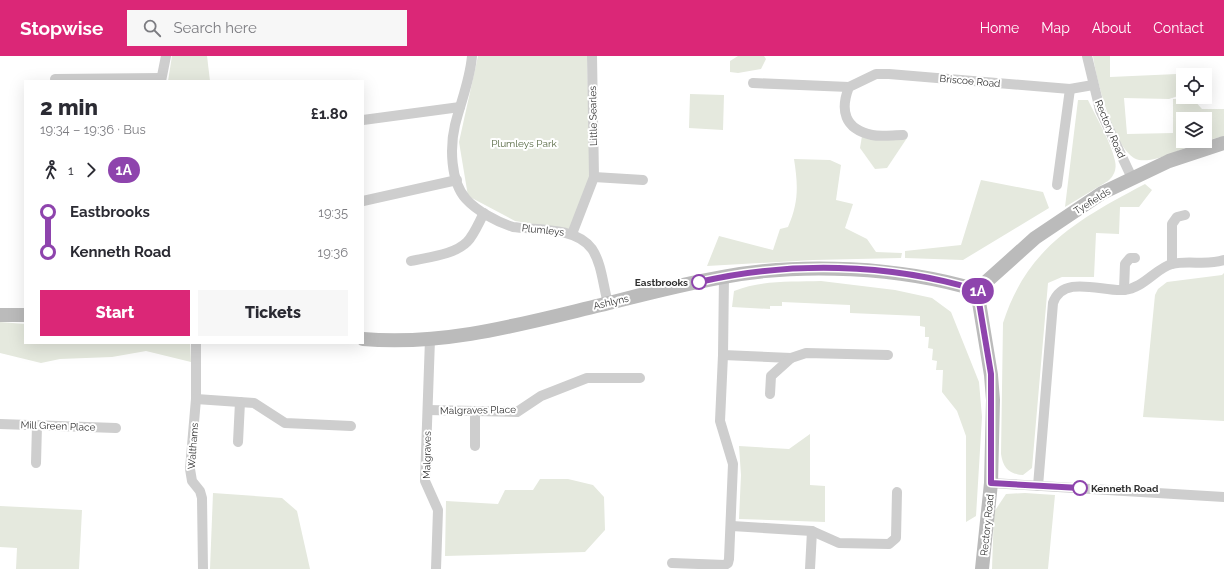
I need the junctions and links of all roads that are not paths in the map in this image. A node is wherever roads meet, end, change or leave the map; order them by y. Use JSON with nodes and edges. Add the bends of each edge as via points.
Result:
{"nodes":[{"id":1,"x":166,"y":56,"type":"edge"},
{"id":2,"x":472,"y":56,"type":"edge"},
{"id":3,"x":592,"y":56,"type":"edge"},
{"id":4,"x":1087,"y":56,"type":"edge"},
{"id":5,"x":55,"y":79,"type":"dead end"},
{"id":6,"x":161,"y":79,"type":"edge"},
{"id":7,"x":753,"y":83,"type":"dead end"},
{"id":8,"x":1093,"y":85,"type":"junction"},
{"id":9,"x":850,"y":87,"type":"junction"},
{"id":10,"x":1070,"y":89,"type":"junction"},
{"id":11,"x":460,"y":107,"type":"junction"},
{"id":12,"x":364,"y":120,"type":"edge"},
{"id":13,"x":903,"y":135,"type":"dead end"},
{"id":14,"x":1224,"y":142,"type":"edge"},
{"id":15,"x":594,"y":177,"type":"junction"},
{"id":16,"x":1132,"y":178,"type":"junction"},
{"id":17,"x":457,"y":180,"type":"junction"},
{"id":18,"x":643,"y":180,"type":"dead end"},
{"id":19,"x":1057,"y":185,"type":"dead end"},
{"id":20,"x":364,"y":201,"type":"edge"},
{"id":21,"x":484,"y":213,"type":"junction"},
{"id":22,"x":1185,"y":215,"type":"dead end"},
{"id":23,"x":572,"y":234,"type":"junction"},
{"id":24,"x":1135,"y":258,"type":"dead end"},
{"id":25,"x":1224,"y":260,"type":"edge"},
{"id":26,"x":411,"y":261,"type":"dead end"},
{"id":27,"x":1172,"y":264,"type":"junction"},
{"id":28,"x":724,"y":276,"type":"junction"},
{"id":29,"x":977,"y":290,"type":"junction"},
{"id":30,"x":1124,"y":290,"type":"junction"},
{"id":31,"x":608,"y":303,"type":"junction"},
{"id":32,"x":0,"y":315,"type":"edge"},
{"id":33,"x":24,"y":315,"type":"edge"},
{"id":34,"x":364,"y":339,"type":"edge"},
{"id":35,"x":430,"y":339,"type":"junction"},
{"id":36,"x":196,"y":344,"type":"edge"},
{"id":37,"x":723,"y":355,"type":"junction"},
{"id":38,"x":888,"y":356,"type":"dead end"},
{"id":39,"x":791,"y":358,"type":"junction"},
{"id":40,"x":640,"y":378,"type":"dead end"},
{"id":41,"x":770,"y":394,"type":"dead end"},
{"id":42,"x":196,"y":399,"type":"junction"},
{"id":43,"x":240,"y":402,"type":"junction"},
{"id":44,"x":428,"y":410,"type":"junction"},
{"id":45,"x":474,"y":411,"type":"junction"},
{"id":46,"x":0,"y":424,"type":"edge"},
{"id":47,"x":37,"y":425,"type":"junction"},
{"id":48,"x":351,"y":426,"type":"dead end"},
{"id":49,"x":116,"y":428,"type":"dead end"},
{"id":50,"x":238,"y":442,"type":"dead end"},
{"id":51,"x":474,"y":446,"type":"dead end"},
{"id":52,"x":36,"y":463,"type":"dead end"},
{"id":53,"x":991,"y":483,"type":"junction"},
{"id":54,"x":1038,"y":486,"type":"junction"},
{"id":55,"x":897,"y":492,"type":"dead end"},
{"id":56,"x":1224,"y":497,"type":"edge"},
{"id":57,"x":732,"y":526,"type":"junction"},
{"id":58,"x":812,"y":531,"type":"junction"},
{"id":59,"x":672,"y":563,"type":"dead end"},
{"id":60,"x":203,"y":569,"type":"edge"},
{"id":61,"x":436,"y":569,"type":"edge"},
{"id":62,"x":810,"y":569,"type":"edge"},
{"id":63,"x":982,"y":569,"type":"edge"}],
"edges":[{"from":1,"to":6,"type":"street"},
{"from":2,"to":11,"type":"street","name":"Plumleys","via":[[470,75]]},
{"from":3,"to":15,"type":"street","name":"Little Searles"},
{"from":4,"to":8,"type":"street","name":"Rectory Road"},
{"from":5,"to":6,"type":"street"},
{"from":7,"to":9,"type":"street","name":"Briscoe Road"},
{"from":8,"to":10,"type":"street","name":"Briscoe Road"},
{"from":8,"to":16,"type":"street","name":"Rectory Road","via":[[1104,119]]},
{"from":9,"to":10,"type":"street","name":"Briscoe Road","via":[[876,74],[889,74]]},
{"from":9,"to":13,"type":"street","via":[[844,101],[845,116],[853,126],[871,135]]},
{"from":10,"to":19,"type":"street"},
{"from":11,"to":12,"type":"street"},
{"from":11,"to":17,"type":"street","name":"Plumleys","via":[[451,151]]},
{"from":14,"to":16,"type":"street","name":"Tyefields","via":[[1169,161]]},
{"from":15,"to":18,"type":"street"},
{"from":15,"to":23,"type":"street","name":"Little Searles"},
{"from":16,"to":29,"type":"street","name":"Tyefields","via":[[1102,193],[1034,238]]},
{"from":17,"to":20,"type":"street"},
{"from":17,"to":21,"type":"street","name":"Plumleys","via":[[466,198]]},
{"from":21,"to":23,"type":"street","name":"Plumleys","via":[[513,227]]},
{"from":21,"to":26,"type":"street","via":[[468,242],[454,250]]},
{"from":22,"to":27,"type":"street","via":[[1177,217],[1172,224]]},
{"from":23,"to":31,"type":"street","name":"Plumleys","via":[[592,249],[602,275]]},
{"from":24,"to":30,"type":"street","via":[[1130,258],[1125,264]]},
{"from":25,"to":27,"type":"street"},
{"from":27,"to":30,"type":"street","via":[[1136,287]]},
{"from":28,"to":29,"type":"street","name":"Ashlyns","via":[[782,270],[892,272]]},
{"from":28,"to":31,"type":"street","name":"Ashlyns"},
{"from":28,"to":37,"type":"street"},
{"from":29,"to":53,"type":"street","name":"Rectory Road","via":[[991,374]]},
{"from":30,"to":54,"type":"street","via":[[1073,287],[1055,295]]},
{"from":31,"to":35,"type":"street","name":"Ashlyns","via":[[487,332]]},
{"from":32,"to":33,"type":"street"},
{"from":34,"to":35,"type":"street","name":"Ashlyns"},
{"from":35,"to":44,"type":"street","name":"Malgraves"},
{"from":36,"to":42,"type":"street","name":"Walthams"},
{"from":37,"to":39,"type":"street"},
{"from":37,"to":57,"type":"street","via":[[720,421],[733,458]]},
{"from":38,"to":39,"type":"street","via":[[806,353]]},
{"from":39,"to":41,"type":"street","via":[[771,376]]},
{"from":40,"to":45,"type":"street","name":"Malgraves Place","via":[[587,378],[541,396],[517,412]]},
{"from":42,"to":43,"type":"street"},
{"from":42,"to":60,"type":"street","name":"Walthams","via":[[190,469],[192,481],[202,498]]},
{"from":43,"to":48,"type":"street","via":[[254,403],[285,423]]},
{"from":43,"to":50,"type":"street"},
{"from":44,"to":45,"type":"street","name":"Malgraves Place"},
{"from":44,"to":61,"type":"street","name":"Malgraves","via":[[425,481],[438,510]]},
{"from":45,"to":51,"type":"street"},
{"from":46,"to":47,"type":"street","name":"Mill Green Place"},
{"from":47,"to":49,"type":"street","name":"Mill Green Place"},
{"from":47,"to":52,"type":"street"},
{"from":53,"to":54,"type":"street"},
{"from":53,"to":63,"type":"street","name":"Rectory Road"},
{"from":54,"to":56,"type":"street"},
{"from":55,"to":58,"type":"street","via":[[896,538],[889,544],[839,543]]},
{"from":57,"to":58,"type":"street"},
{"from":57,"to":59,"type":"street","via":[[728,563],[725,565]]},
{"from":58,"to":62,"type":"street"}]}
